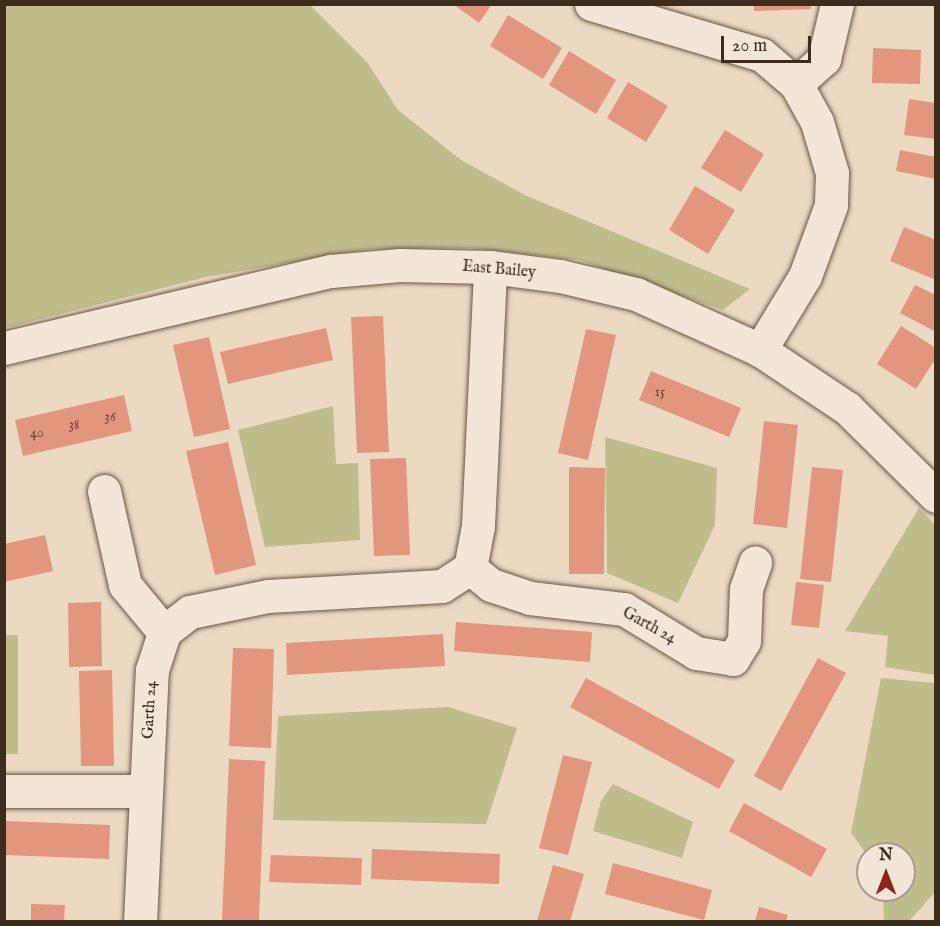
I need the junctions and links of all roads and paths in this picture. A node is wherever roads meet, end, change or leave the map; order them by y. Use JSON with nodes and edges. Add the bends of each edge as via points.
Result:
{"nodes":[{"id":1,"x":591,"y":4,"type":"edge"},
{"id":2,"x":837,"y":4,"type":"edge"},
{"id":3,"x":796,"y":84,"type":"junction"},
{"id":4,"x":490,"y":267,"type":"junction"},
{"id":5,"x":4,"y":348,"type":"edge"},
{"id":6,"x":760,"y":350,"type":"junction"},
{"id":7,"x":104,"y":491,"type":"dead end"},
{"id":8,"x":936,"y":496,"type":"edge"},
{"id":9,"x":756,"y":563,"type":"dead end"},
{"id":10,"x":470,"y":568,"type":"junction"},
{"id":11,"x":164,"y":632,"type":"junction"},
{"id":12,"x":4,"y":791,"type":"edge"},
{"id":13,"x":144,"y":791,"type":"junction"},
{"id":14,"x":140,"y":921,"type":"edge"}],
"edges":[{"from":1,"to":3,"type":"street","via":[[762,55]]},
{"from":2,"to":3,"type":"street","via":[[824,60]]},
{"from":3,"to":6,"type":"street","via":[[817,122],[832,173],[831,205],[805,276]]},
{"from":4,"to":5,"type":"street","name":"East Bailey","via":[[400,265],[332,271]]},
{"from":4,"to":6,"type":"street","name":"East Bailey","via":[[636,294]]},
{"from":4,"to":10,"type":"street","via":[[478,526]]},
{"from":6,"to":8,"type":"street","name":"East Bailey","via":[[847,408]]},
{"from":7,"to":11,"type":"street","via":[[125,585]]},
{"from":9,"to":10,"type":"street","name":"Garth 24","via":[[746,589],[744,641],[734,659],[696,653],[624,609],[530,598],[491,585]]},
{"from":10,"to":11,"type":"street","via":[[442,586],[268,596],[190,612]]},
{"from":11,"to":13,"type":"street","name":"Garth 24","via":[[152,670]]},
{"from":12,"to":13,"type":"street"},
{"from":13,"to":14,"type":"street","name":"Garth 24"}]}
